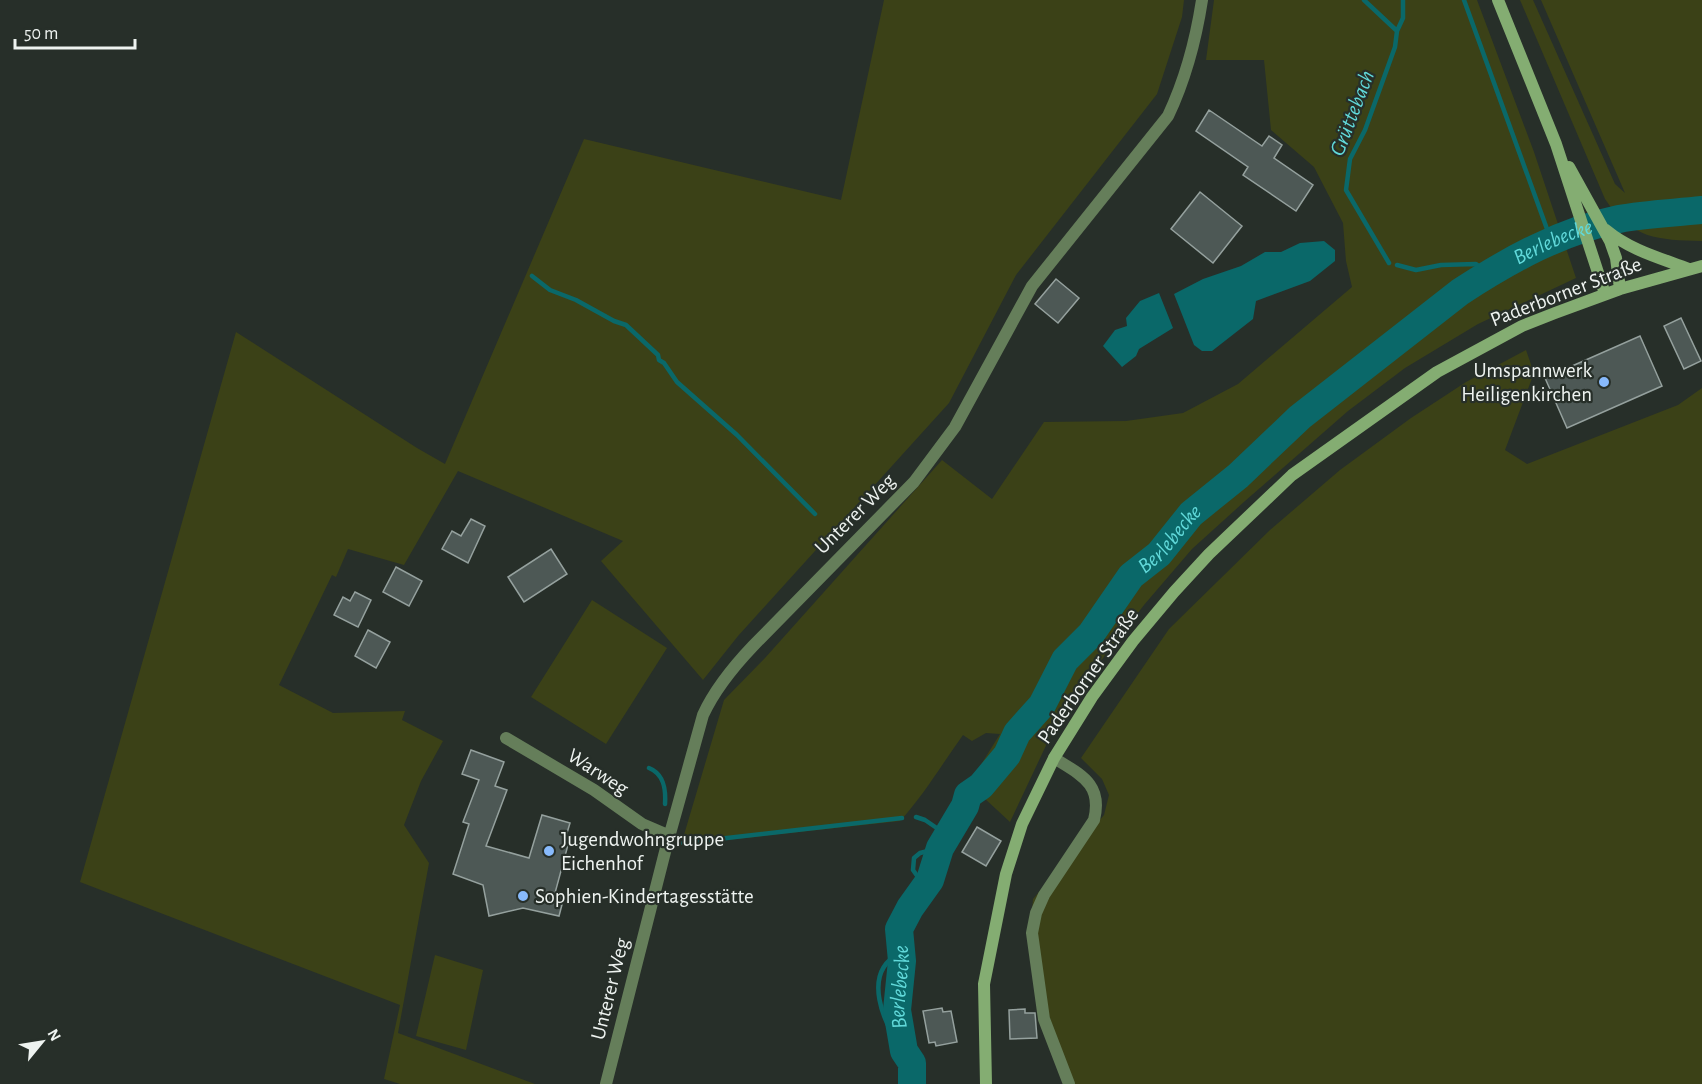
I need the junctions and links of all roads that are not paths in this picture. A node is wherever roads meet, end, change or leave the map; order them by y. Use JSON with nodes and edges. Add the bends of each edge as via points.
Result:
{"nodes":[{"id":1,"x":1202,"y":0,"type":"edge"},
{"id":2,"x":1498,"y":0,"type":"edge"},
{"id":3,"x":1556,"y":144,"type":"junction"},
{"id":4,"x":1614,"y":240,"type":"junction"},
{"id":5,"x":1702,"y":266,"type":"edge"},
{"id":6,"x":1689,"y":269,"type":"junction"},
{"id":7,"x":1620,"y":289,"type":"junction"},
{"id":8,"x":1605,"y":294,"type":"junction"},
{"id":9,"x":506,"y":738,"type":"dead end"},
{"id":10,"x":1054,"y":758,"type":"junction"},
{"id":11,"x":670,"y":836,"type":"junction"},
{"id":12,"x":606,"y":1084,"type":"edge"},
{"id":13,"x":986,"y":1084,"type":"edge"},
{"id":14,"x":1069,"y":1084,"type":"edge"}],
"edges":[{"from":1,"to":11,"type":"street","name":"Unterer Weg","via":[[1178,96],[1168,116],[1032,286],[955,427],[914,482],[753,646],[718,688],[703,716]]},
{"from":2,"to":3,"type":"main road"},
{"from":3,"to":4,"type":"main road","via":[[1602,227]]},
{"from":3,"to":8,"type":"main road"},
{"from":4,"to":6,"type":"main road"},
{"from":4,"to":7,"type":"main road"},
{"from":5,"to":6,"type":"main road","name":"Paderborner Straße"},
{"from":6,"to":7,"type":"main road","name":"Paderborner Straße"},
{"from":7,"to":8,"type":"main road","name":"Paderborner Straße"},
{"from":8,"to":10,"type":"main road","name":"Paderborner Straße","via":[[1522,326],[1437,372],[1292,475],[1209,554],[1133,640]]},
{"from":9,"to":11,"type":"street","name":"Warweg","via":[[594,790],[642,824]]},
{"from":10,"to":13,"type":"main road","name":"Paderborner Straße","via":[[1022,824],[1006,874],[992,941],[984,984]]},
{"from":10,"to":14,"type":"street","via":[[1089,781],[1096,799],[1094,820],[1044,895],[1032,933],[1044,1019]]},
{"from":11,"to":12,"type":"street","name":"Unterer Weg"}]}
